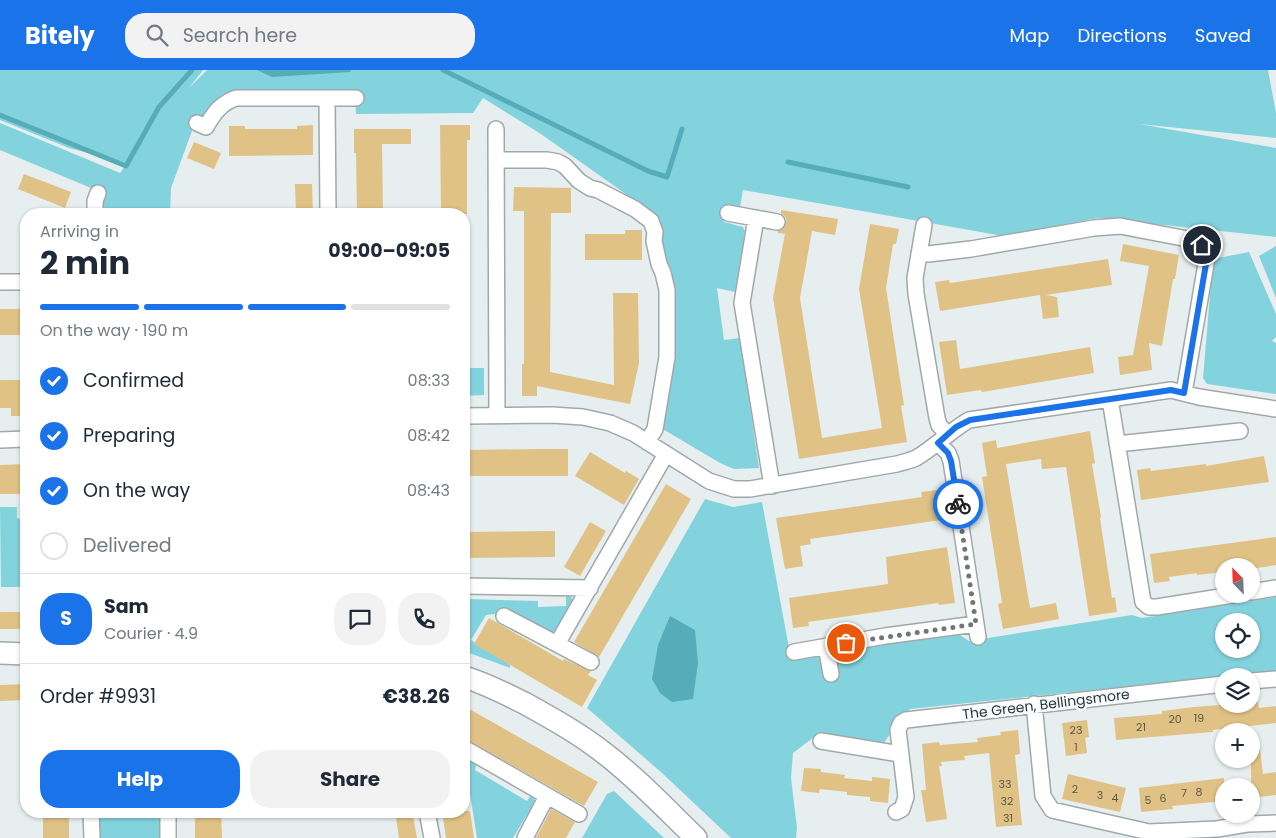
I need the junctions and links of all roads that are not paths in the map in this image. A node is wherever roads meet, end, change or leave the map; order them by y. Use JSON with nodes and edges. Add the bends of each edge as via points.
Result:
{"nodes":[{"id":1,"x":327,"y":98,"type":"junction"},
{"id":2,"x":356,"y":98,"type":"dead end"},
{"id":3,"x":197,"y":123,"type":"dead end"},
{"id":4,"x":496,"y":129,"type":"dead end"},
{"id":5,"x":496,"y":160,"type":"junction"},
{"id":6,"x":98,"y":193,"type":"dead end"},
{"id":7,"x":95,"y":208,"type":"edge"},
{"id":8,"x":328,"y":208,"type":"edge"},
{"id":9,"x":728,"y":213,"type":"dead end"},
{"id":10,"x":756,"y":218,"type":"junction"},
{"id":11,"x":777,"y":222,"type":"dead end"},
{"id":12,"x":924,"y":225,"type":"dead end"},
{"id":13,"x":919,"y":253,"type":"junction"},
{"id":14,"x":0,"y":282,"type":"edge"},
{"id":15,"x":20,"y":282,"type":"edge"},
{"id":16,"x":1184,"y":393,"type":"junction"},
{"id":17,"x":1110,"y":399,"type":"junction"},
{"id":18,"x":1276,"y":409,"type":"edge"},
{"id":19,"x":497,"y":415,"type":"junction"},
{"id":20,"x":470,"y":416,"type":"edge"},
{"id":21,"x":1240,"y":430,"type":"dead end"},
{"id":22,"x":20,"y":439,"type":"edge"},
{"id":23,"x":943,"y":439,"type":"junction"},
{"id":24,"x":0,"y":440,"type":"edge"},
{"id":25,"x":647,"y":442,"type":"junction"},
{"id":26,"x":1117,"y":444,"type":"junction"},
{"id":27,"x":666,"y":454,"type":"junction"},
{"id":28,"x":772,"y":486,"type":"junction"},
{"id":29,"x":470,"y":586,"type":"edge"},
{"id":30,"x":590,"y":588,"type":"junction"},
{"id":31,"x":1276,"y":588,"type":"edge"},
{"id":32,"x":1260,"y":591,"type":"edge"},
{"id":33,"x":1215,"y":598,"type":"edge"},
{"id":34,"x":504,"y":616,"type":"dead end"},
{"id":35,"x":557,"y":644,"type":"junction"},
{"id":36,"x":826,"y":646,"type":"junction"},
{"id":37,"x":794,"y":652,"type":"dead end"},
{"id":38,"x":0,"y":653,"type":"edge"},
{"id":39,"x":20,"y":654,"type":"edge"},
{"id":40,"x":591,"y":662,"type":"dead end"},
{"id":41,"x":831,"y":674,"type":"dead end"},
{"id":42,"x":470,"y":679,"type":"edge"},
{"id":43,"x":1276,"y":679,"type":"edge"},
{"id":44,"x":1260,"y":680,"type":"edge"},
{"id":45,"x":1215,"y":685,"type":"edge"},
{"id":46,"x":1034,"y":704,"type":"junction"},
{"id":47,"x":821,"y":741,"type":"dead end"},
{"id":48,"x":470,"y":751,"type":"edge"},
{"id":49,"x":900,"y":754,"type":"junction"},
{"id":50,"x":547,"y":796,"type":"junction"},
{"id":51,"x":896,"y":812,"type":"dead end"},
{"id":52,"x":579,"y":814,"type":"dead end"},
{"id":53,"x":91,"y":818,"type":"edge"},
{"id":54,"x":168,"y":818,"type":"edge"},
{"id":55,"x":428,"y":818,"type":"edge"},
{"id":56,"x":1276,"y":823,"type":"edge"},
{"id":57,"x":1112,"y":831,"type":"edge"},
{"id":58,"x":92,"y":838,"type":"edge"},
{"id":59,"x":168,"y":838,"type":"edge"},
{"id":60,"x":432,"y":838,"type":"edge"},
{"id":61,"x":525,"y":838,"type":"edge"},
{"id":62,"x":696,"y":838,"type":"edge"}],
"edges":[{"from":1,"to":2,"type":"street"},
{"from":1,"to":3,"type":"street","via":[[236,98],[220,106],[206,127]]},
{"from":1,"to":8,"type":"street"},
{"from":4,"to":5,"type":"street"},
{"from":5,"to":19,"type":"street"},
{"from":5,"to":25,"type":"street","via":[[558,162],[590,188],[635,209],[651,221],[667,290],[668,357],[655,429]]},
{"from":6,"to":7,"type":"street"},
{"from":9,"to":10,"type":"street"},
{"from":10,"to":11,"type":"street"},
{"from":10,"to":28,"type":"street","via":[[742,302]]},
{"from":12,"to":13,"type":"street"},
{"from":13,"to":16,"type":"street","via":[[1120,226],[1193,240],[1202,245],[1207,258]]},
{"from":13,"to":23,"type":"street","via":[[915,278],[917,304]]},
{"from":14,"to":15,"type":"street"},
{"from":16,"to":17,"type":"street","via":[[1171,390]]},
{"from":16,"to":18,"type":"street"},
{"from":17,"to":23,"type":"street","via":[[970,420]]},
{"from":17,"to":26,"type":"street"},
{"from":19,"to":20,"type":"street"},
{"from":19,"to":25,"type":"street","via":[[583,417],[610,423]]},
{"from":21,"to":26,"type":"street"},
{"from":22,"to":24,"type":"street"},
{"from":23,"to":28,"type":"street","via":[[915,458],[897,464]]},
{"from":23,"to":36,"type":"street","via":[[951,461],[977,630],[885,636]]},
{"from":25,"to":27,"type":"street"},
{"from":26,"to":33,"type":"street","via":[[1143,602],[1149,607],[1157,607]]},
{"from":27,"to":28,"type":"street","via":[[717,484],[734,489]]},
{"from":27,"to":30,"type":"street"},
{"from":29,"to":30,"type":"street"},
{"from":30,"to":35,"type":"street"},
{"from":31,"to":32,"type":"street"},
{"from":34,"to":35,"type":"street"},
{"from":35,"to":40,"type":"street"},
{"from":36,"to":37,"type":"street"},
{"from":36,"to":41,"type":"street"},
{"from":38,"to":39,"type":"street"},
{"from":42,"to":62,"type":"street","via":[[508,695],[581,736],[605,753]]},
{"from":43,"to":44,"type":"street"},
{"from":45,"to":46,"type":"street","name":"The Green, Bellingsmore"},
{"from":46,"to":49,"type":"street","name":"The Green, Bellingsmore","via":[[906,720],[898,730]]},
{"from":46,"to":57,"type":"street","via":[[1046,803],[1052,810]]},
{"from":47,"to":49,"type":"street"},
{"from":48,"to":50,"type":"street"},
{"from":49,"to":51,"type":"street","name":"The Green, Bellingsmore","via":[[906,797],[902,809]]},
{"from":50,"to":52,"type":"street"},
{"from":50,"to":61,"type":"street"},
{"from":53,"to":58,"type":"street"},
{"from":54,"to":59,"type":"street"},
{"from":55,"to":60,"type":"street"},
{"from":56,"to":57,"type":"street","via":[[1164,833]]}]}
